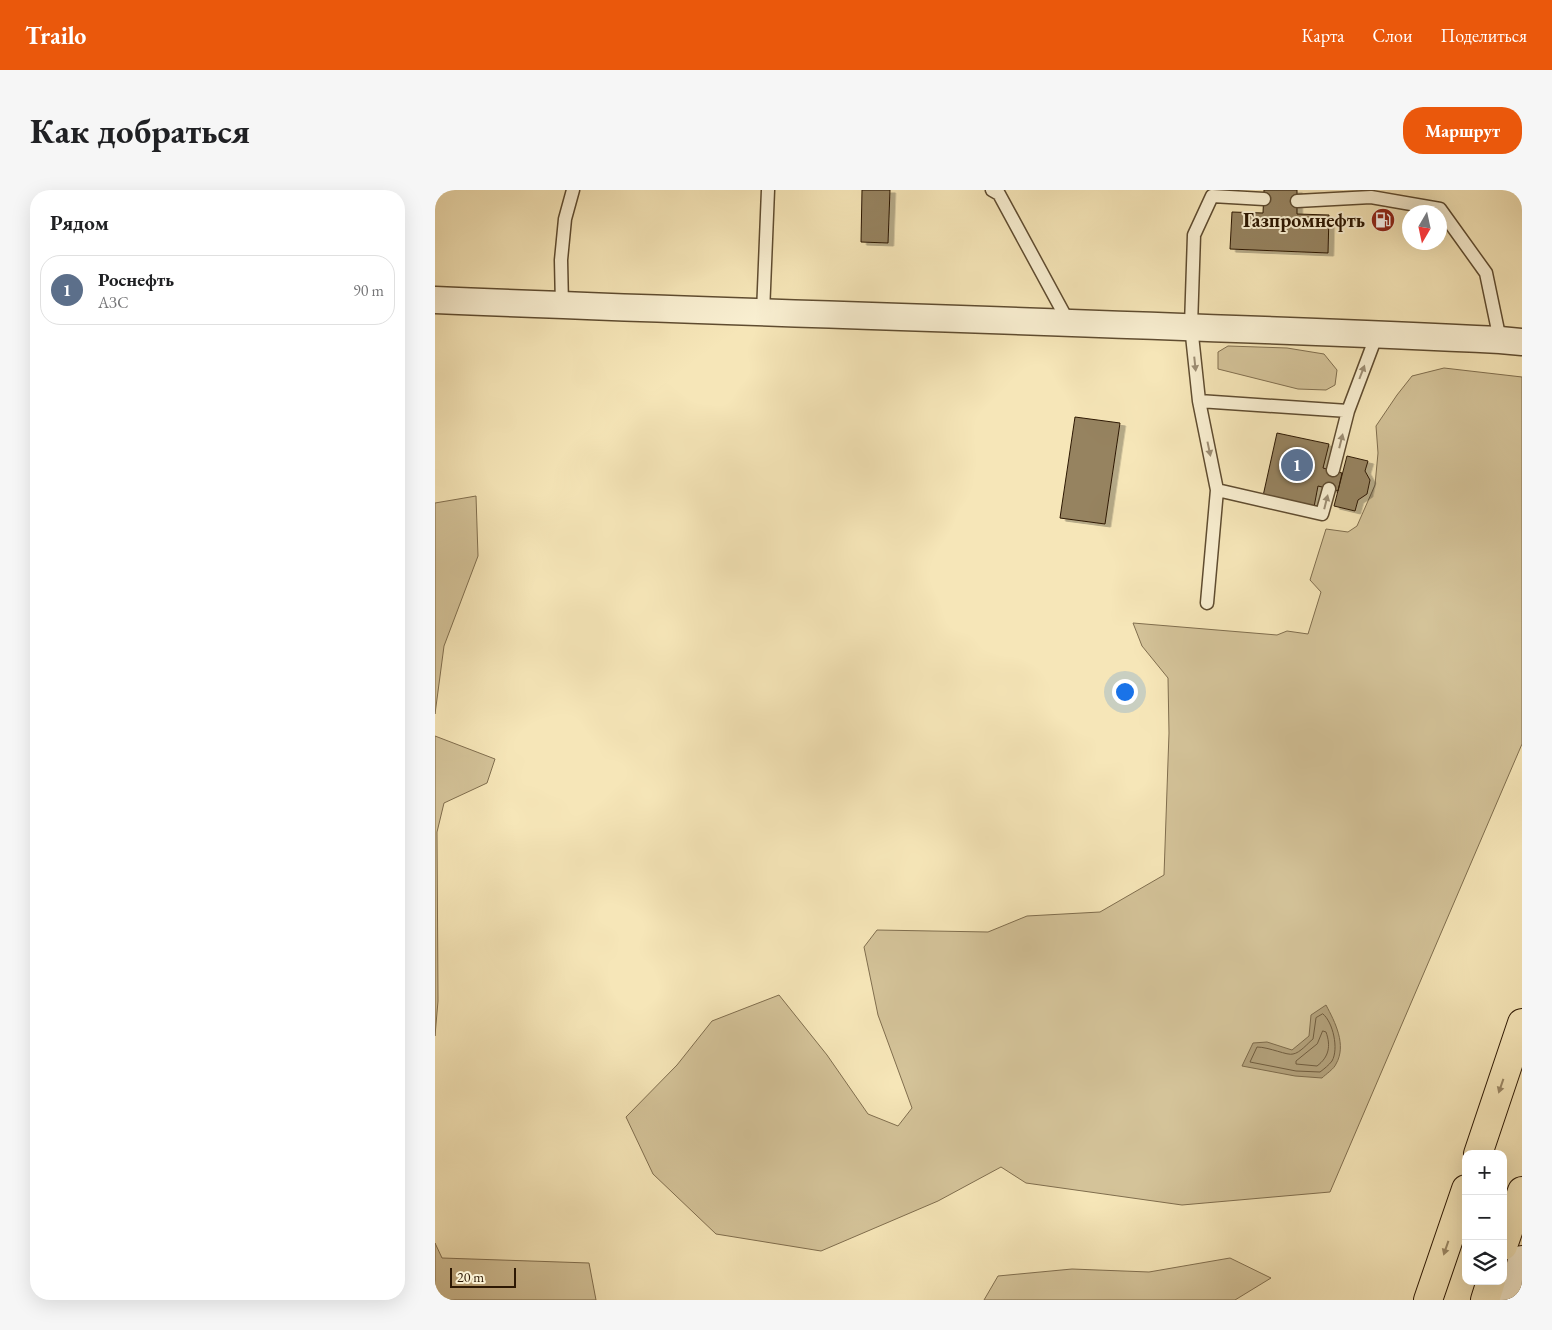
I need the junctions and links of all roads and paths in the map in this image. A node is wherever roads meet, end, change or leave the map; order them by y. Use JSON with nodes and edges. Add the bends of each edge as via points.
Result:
{"nodes":[{"id":1,"x":573,"y":190,"type":"edge"},
{"id":2,"x":768,"y":190,"type":"edge"},
{"id":3,"x":992,"y":190,"type":"edge"},
{"id":4,"x":1264,"y":199,"type":"dead end"},
{"id":5,"x":1297,"y":201,"type":"dead end"},
{"id":6,"x":435,"y":300,"type":"edge"},
{"id":7,"x":562,"y":306,"type":"junction"},
{"id":8,"x":763,"y":313,"type":"junction"},
{"id":9,"x":1069,"y":322,"type":"junction"},
{"id":10,"x":1191,"y":326,"type":"junction"},
{"id":11,"x":1377,"y":334,"type":"junction"},
{"id":12,"x":1511,"y":341,"type":"edge"},
{"id":13,"x":1199,"y":401,"type":"junction"},
{"id":14,"x":1348,"y":411,"type":"junction"},
{"id":15,"x":1333,"y":470,"type":"dead end"},
{"id":16,"x":1329,"y":489,"type":"dead end"},
{"id":17,"x":1217,"y":490,"type":"junction"},
{"id":18,"x":1207,"y":603,"type":"dead end"},
{"id":19,"x":1522,"y":1023,"type":"edge"},
{"id":20,"x":1479,"y":1150,"type":"edge"},
{"id":21,"x":1522,"y":1191,"type":"edge"},
{"id":22,"x":1464,"y":1195,"type":"edge"},
{"id":23,"x":1505,"y":1240,"type":"edge"},
{"id":24,"x":1522,"y":1260,"type":"edge"},
{"id":25,"x":1490,"y":1285,"type":"edge"},
{"id":26,"x":1428,"y":1300,"type":"edge"},
{"id":27,"x":1485,"y":1300,"type":"edge"},
{"id":28,"x":1513,"y":1300,"type":"edge"}],
"edges":[{"from":1,"to":7,"type":"lane","via":[[565,219],[561,260]]},
{"from":2,"to":8,"type":"lane"},
{"from":3,"to":9,"type":"lane","via":[[999,194]]},
{"from":4,"to":10,"type":"lane","via":[[1212,196],[1194,235]]},
{"from":5,"to":12,"type":"lane","via":[[1371,197],[1440,209],[1486,273]]},
{"from":6,"to":7,"type":"street"},
{"from":7,"to":8,"type":"street"},
{"from":8,"to":9,"type":"street"},
{"from":9,"to":10,"type":"street"},
{"from":10,"to":11,"type":"street"},
{"from":10,"to":13,"type":"lane","one_way":true},
{"from":11,"to":12,"type":"street"},
{"from":14,"to":11,"type":"lane","one_way":true},
{"from":13,"to":14,"type":"lane"},
{"from":13,"to":17,"type":"lane","one_way":true},
{"from":15,"to":14,"type":"lane","one_way":true},
{"from":17,"to":16,"type":"lane","one_way":true,"via":[[1323,514]]},
{"from":17,"to":18,"type":"lane"},
{"from":19,"to":20,"type":"highway","one_way":true},
{"from":21,"to":23,"type":"highway"},
{"from":22,"to":26,"type":"highway","one_way":true},
{"from":24,"to":28,"type":"main road"},
{"from":25,"to":27,"type":"highway"}]}
